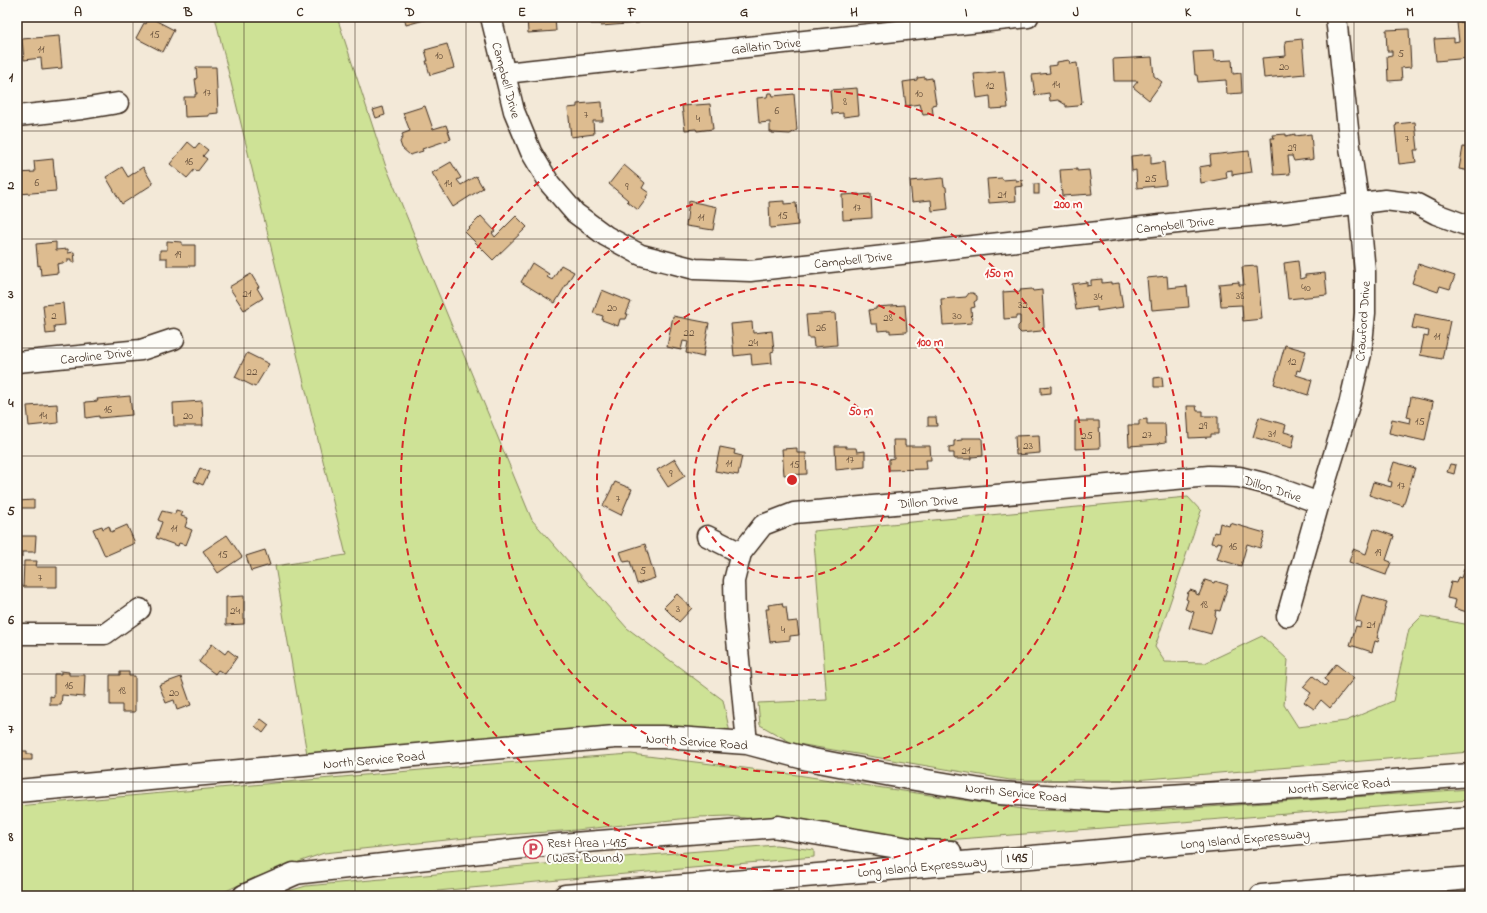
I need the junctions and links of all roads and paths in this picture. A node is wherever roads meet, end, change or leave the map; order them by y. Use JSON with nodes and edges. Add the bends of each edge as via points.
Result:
{"nodes":[{"id":1,"x":491,"y":17,"type":"edge"},
{"id":2,"x":1028,"y":17,"type":"edge"},
{"id":3,"x":1336,"y":17,"type":"edge"},
{"id":4,"x":505,"y":73,"type":"junction"},
{"id":5,"x":118,"y":103,"type":"dead end"},
{"id":6,"x":17,"y":116,"type":"edge"},
{"id":7,"x":1359,"y":204,"type":"junction"},
{"id":8,"x":1470,"y":225,"type":"edge"},
{"id":9,"x":174,"y":339,"type":"dead end"},
{"id":10,"x":17,"y":362,"type":"edge"},
{"id":11,"x":1319,"y":503,"type":"junction"},
{"id":12,"x":707,"y":536,"type":"dead end"},
{"id":13,"x":741,"y":553,"type":"junction"},
{"id":14,"x":140,"y":609,"type":"dead end"},
{"id":15,"x":1287,"y":616,"type":"dead end"},
{"id":16,"x":17,"y":634,"type":"edge"},
{"id":17,"x":747,"y":743,"type":"junction"},
{"id":18,"x":1470,"y":774,"type":"edge"},
{"id":19,"x":17,"y":792,"type":"edge"},
{"id":20,"x":1470,"y":818,"type":"edge"},
{"id":21,"x":778,"y":827,"type":"joint"},
{"id":22,"x":1055,"y":855,"type":"junction"},
{"id":23,"x":294,"y":874,"type":"joint"},
{"id":24,"x":1470,"y":878,"type":"edge"},
{"id":25,"x":244,"y":896,"type":"edge"},
{"id":26,"x":565,"y":896,"type":"edge"},
{"id":27,"x":1261,"y":896,"type":"edge"}],
"edges":[{"from":1,"to":4,"type":"street","name":"Campbell Drive"},
{"from":2,"to":4,"type":"street","name":"Gallatin Drive"},
{"from":3,"to":7,"type":"street","name":"Crawford Drive"},
{"from":4,"to":7,"type":"street","name":"Campbell Drive","via":[[514,111],[531,152],[550,184],[575,213],[606,236],[641,255],[695,269],[750,271]]},
{"from":5,"to":6,"type":"street"},
{"from":7,"to":8,"type":"street","name":"Campbell Drive","via":[[1385,200],[1416,204],[1436,214]]},
{"from":7,"to":11,"type":"street","name":"Crawford Drive","via":[[1365,272],[1361,354],[1349,405]]},
{"from":9,"to":10,"type":"street","name":"Caroline Drive","via":[[141,350]]},
{"from":11,"to":13,"type":"street","name":"Dillon Drive","via":[[1239,477],[1209,476],[794,513],[763,525]]},
{"from":11,"to":15,"type":"street","name":"Crawford Drive"},
{"from":12,"to":13,"type":"street"},
{"from":13,"to":17,"type":"street","name":"Dillon Drive","via":[[734,581],[735,618]]},
{"from":14,"to":16,"type":"street","via":[[105,634]]},
{"from":17,"to":18,"type":"main road","name":"North Service Road","via":[[891,775],[992,791],[1107,800]]},
{"from":17,"to":19,"type":"main road","name":"North Service Road","via":[[663,737],[614,737]]},
{"from":20,"to":22,"type":"main road","name":"Long Island Expressway","number":"I 495"},
{"from":21,"to":22,"type":"main road","via":[[921,851]]},
{"from":21,"to":23,"type":"street","via":[[560,844]]},
{"from":22,"to":26,"type":"main road","name":"Long Island Expressway","number":"I 495"},
{"from":23,"to":25,"type":"main road"},
{"from":24,"to":27,"type":"main road"}]}
